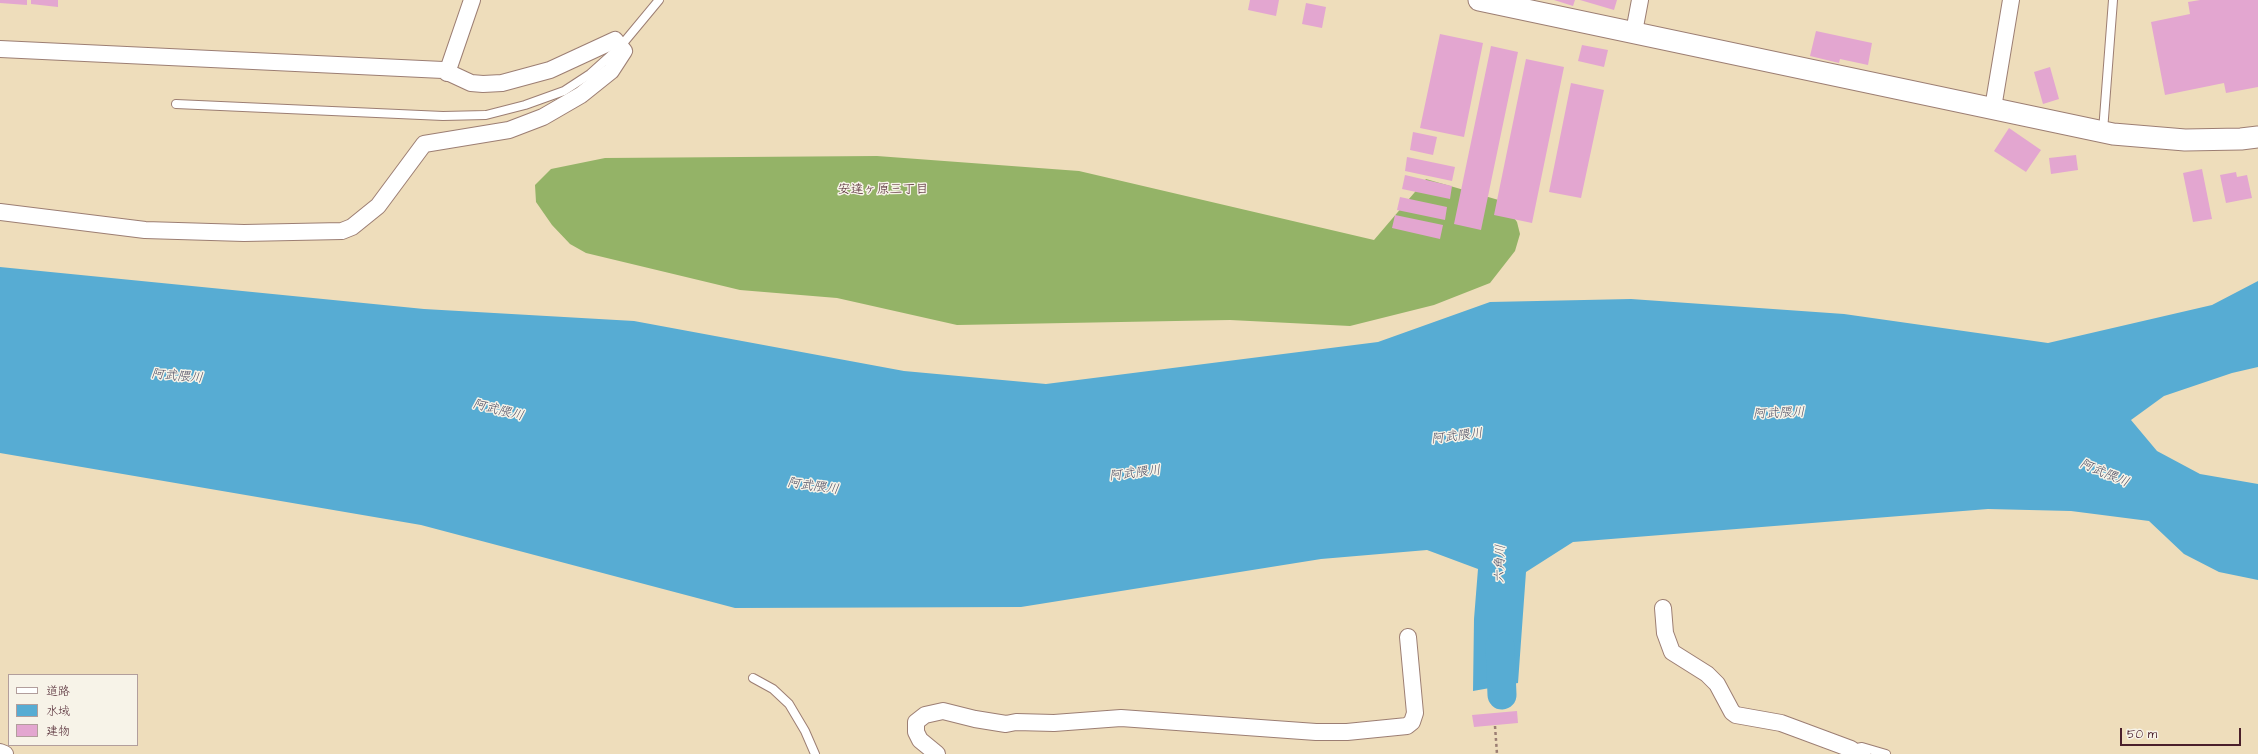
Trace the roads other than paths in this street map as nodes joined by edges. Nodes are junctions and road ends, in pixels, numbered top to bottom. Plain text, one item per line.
1 (472, 0) edge
2 (659, 0) edge
3 (1479, 0) edge
4 (1640, 0) edge
5 (2011, 0) edge
6 (2112, 0) edge
7 (1634, 32) junction
8 (620, 47) junction
9 (0, 49) edge
10 (447, 72) junction
11 (176, 104) dead end
12 (1993, 108) junction
13 (2102, 132) junction
14 (2258, 136) edge
15 (0, 212) edge
16 (1663, 608) dead end
17 (1408, 637) dead end
18 (753, 678) dead end
19 (1858, 751) edge
20 (0, 752) edge
21 (5, 754) edge
22 (815, 754) edge
23 (937, 754) edge
24 (1886, 754) edge

1 - 10 street
2 - 8 lane
3 - 7 street
4 - 7 street
5 - 12 street
6 - 13 lane
7 - 12 street
8 - 10 street
8 - 11 lane
8 - 15 street
9 - 10 street
12 - 13 street
13 - 14 street
16 - 19 street
17 - 23 street
18 - 22 lane
19 - 24 lane
20 - 21 street

